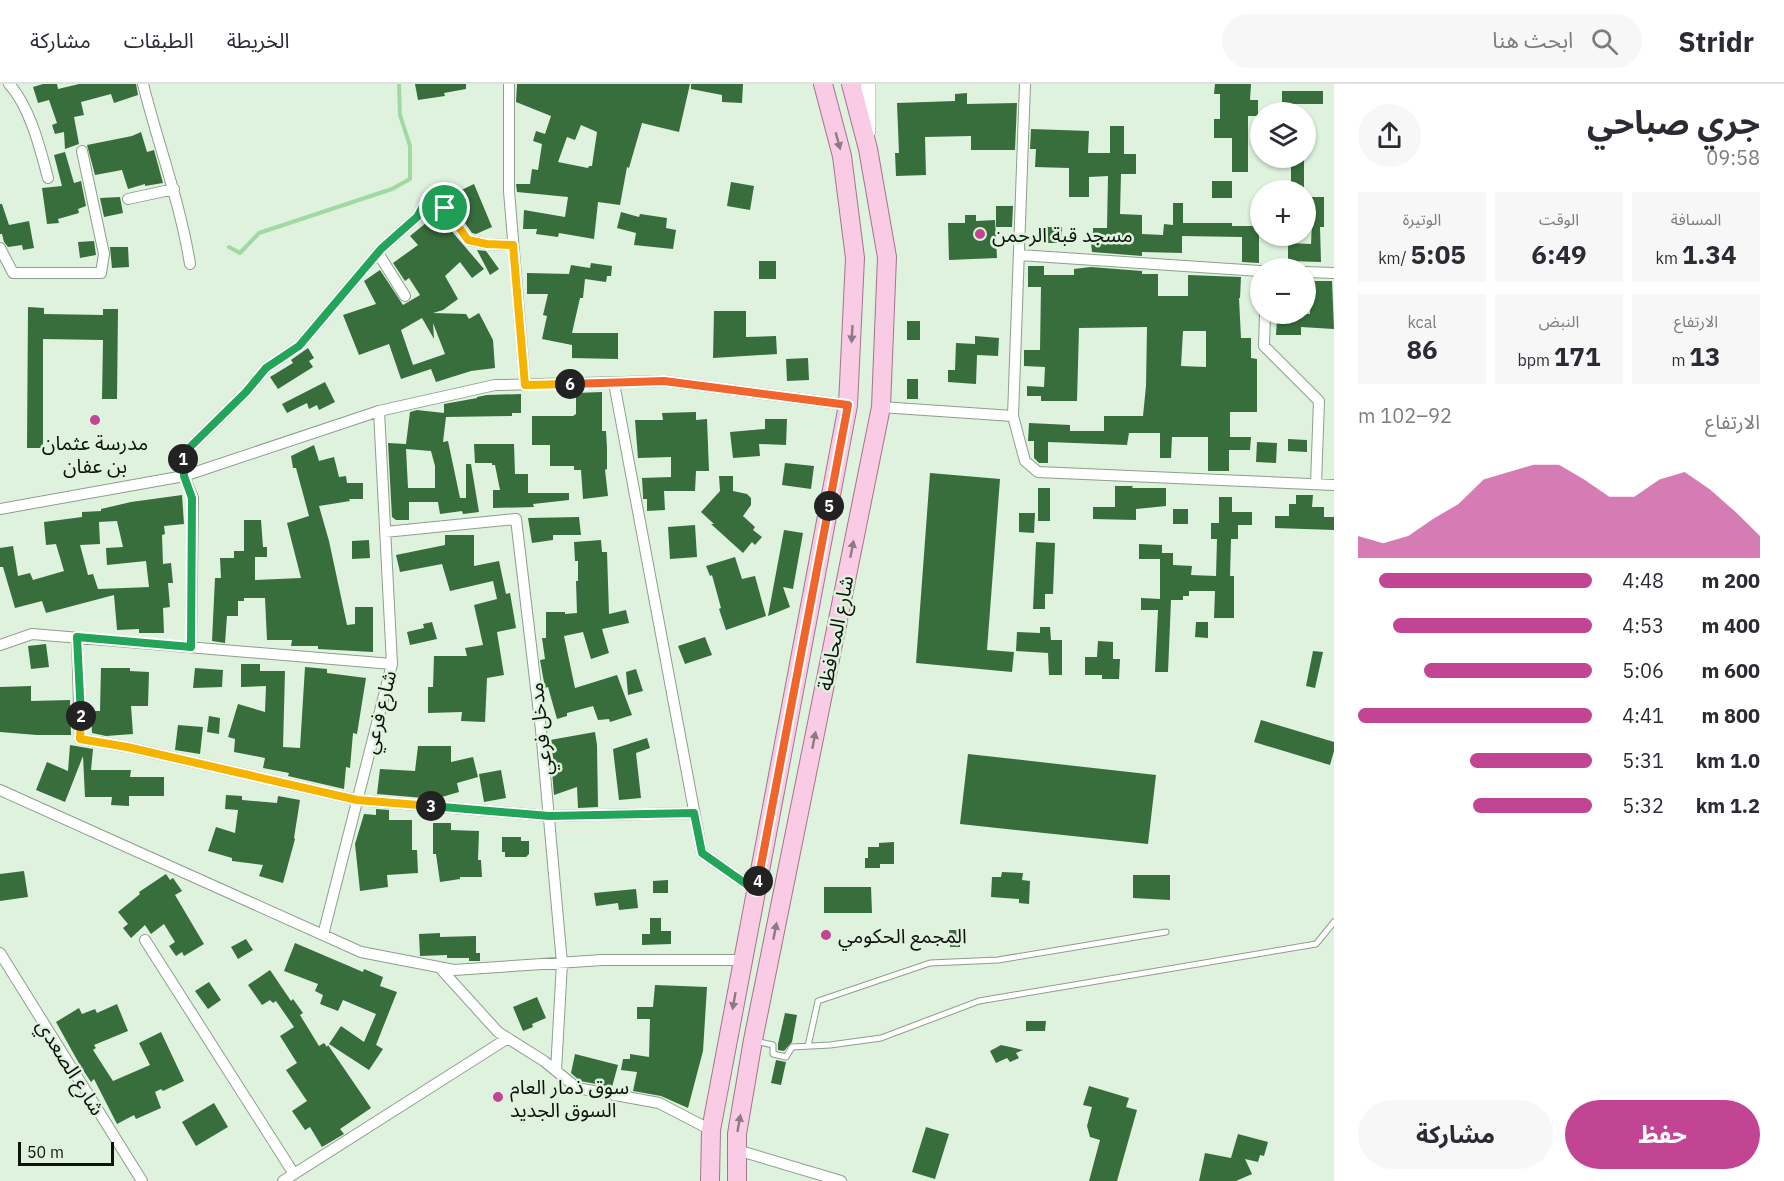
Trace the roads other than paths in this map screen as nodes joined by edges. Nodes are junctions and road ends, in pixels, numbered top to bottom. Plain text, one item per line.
1 (9, 84) edge
2 (143, 84) edge
3 (509, 84) edge
4 (824, 84) edge
5 (851, 84) edge
6 (868, 84) edge
7 (1025, 84) edge
8 (868, 149) junction
9 (82, 151) dead end
10 (48, 178) dead end
11 (174, 189) junction
12 (128, 199) dead end
13 (513, 245) junction
14 (0, 249) edge
15 (378, 253) junction
16 (1019, 255) junction
17 (190, 264) dead end
18 (1250, 270) edge
19 (1316, 272) edge
20 (13, 273) junction
21 (1334, 273) edge
22 (0, 277) edge
23 (405, 296) dead end
24 (1265, 324) edge
25 (614, 383) junction
26 (525, 385) junction
27 (848, 405) junction
28 (881, 407) junction
29 (379, 411) junction
30 (1013, 416) junction
31 (184, 476) junction
32 (1316, 484) junction
33 (1334, 485) edge
34 (0, 509) edge
35 (385, 532) junction
36 (77, 637) junction
37 (0, 645) edge
38 (191, 647) junction
39 (392, 664) junction
40 (0, 790) edge
41 (357, 800) junction
42 (694, 813) junction
43 (549, 816) junction
44 (756, 891) junction
45 (1334, 922) edge
46 (1166, 932) dead end
47 (323, 935) junction
48 (145, 940) dead end
49 (0, 952) edge
50 (742, 960) junction
51 (562, 963) junction
52 (440, 968) junction
53 (728, 1035) junction
54 (508, 1038) junction
55 (753, 1040) junction
56 (808, 1046) junction
57 (556, 1071) junction
58 (711, 1130) junction
59 (737, 1150) junction
60 (294, 1174) junction
61 (142, 1181) edge
62 (283, 1181) edge
63 (710, 1181) edge
64 (737, 1181) edge
65 (841, 1181) edge

1 - 10 street
2 - 11 street
3 - 13 street
4 -> 27 main road, شارع المحافظة
5 - 8 main road, شارع المحافظة
6 - 8 street
7 - 16 street
8 - 28 main road, شارع المحافظة
9 - 20 street
11 - 12 street
11 - 17 street
13 - 15 street
13 - 26 street
14 - 20 street
15 - 23 street
15 - 31 street
16 - 18 street
16 - 30 street
19 - 21 street
20 - 22 street
24 - 32 street
25 - 26 street
25 - 27 street
25 - 42 street
26 - 29 street
27 - 44 main road, شارع المحافظة
28 - 30 street
55 -> 28 main road, شارع المحافظة
29 - 31 street
29 - 35 street, شارع فرعي
30 - 32 street
31 - 34 street
31 - 38 street
32 - 33 street
35 - 39 street, شارع فرعي
35 - 43 street, مدخل فرعي
36 - 37 street
36 - 38 street
36 - 41 street
38 - 39 street
39 - 41 street, شارع فرعي
40 - 47 street
41 - 43 street
41 - 47 street, شارع فرعي
42 - 43 street
42 - 44 street
43 - 51 street, مدخل فرعي
44 - 50 main road, شارع المحافظة
45 - 56 lane
46 - 56 lane
47 - 52 street
48 - 60 street
49 - 61 street, شارع الصعدي
50 - 51 street
50 -> 53 main road, شارع المحافظة
51 - 52 street
51 - 57 street, مدخل فرعي
52 - 54 street
53 - 55 main road
53 - 58 main road, شارع المحافظة
54 - 57 street
54 - 60 street
55 - 56 lane
59 -> 55 main road, شارع المحافظة
57 - 58 street
58 - 63 main road, شارع المحافظة
59 - 64 main road, شارع المحافظة
59 - 65 street
60 - 62 street

